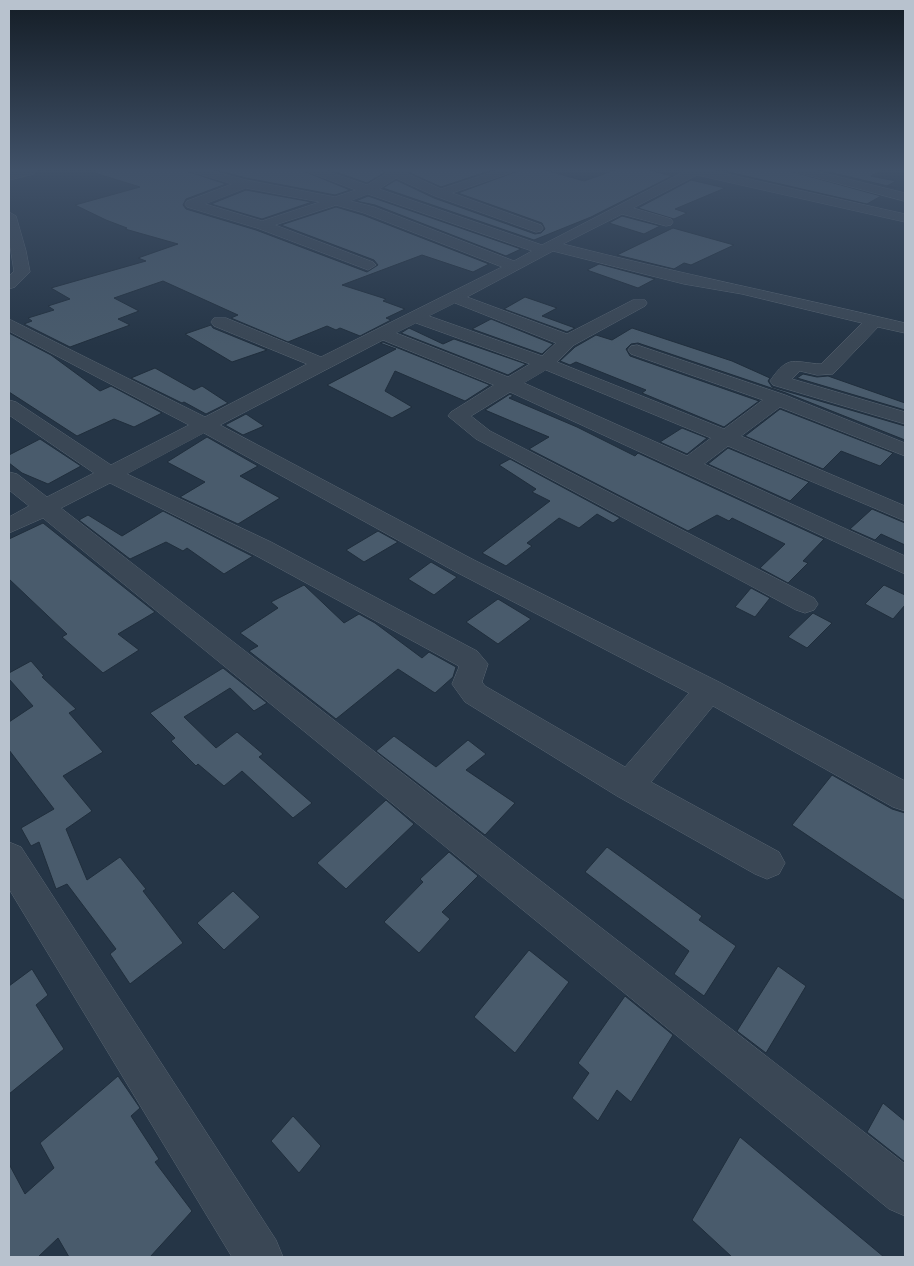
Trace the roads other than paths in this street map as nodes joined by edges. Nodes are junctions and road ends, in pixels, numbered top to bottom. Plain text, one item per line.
1 (12, 227) edge
2 (265, 227) edge
3 (412, 227) edge
4 (493, 227) edge
5 (515, 227) edge
6 (587, 227) edge
7 (553, 245) junction
8 (368, 265) dead end
9 (515, 268) junction
10 (9, 284) edge
11 (453, 297) junction
12 (639, 303) dead end
13 (415, 317) junction
14 (875, 320) junction
15 (220, 322) dead end
16 (9, 324) edge
17 (905, 328) edge
18 (382, 333) junction
19 (568, 341) junction
20 (637, 350) dead end
21 (322, 364) junction
22 (544, 364) junction
23 (509, 384) junction
24 (778, 399) junction
25 (9, 406) edge
26 (905, 418) edge
27 (205, 425) junction
28 (727, 437) junction
29 (905, 450) edge
30 (688, 465) junction
31 (110, 474) junction
32 (9, 479) edge
33 (44, 508) junction
34 (905, 514) edge
35 (9, 526) edge
36 (905, 566) edge
37 (805, 604) dead end
38 (709, 690) junction
39 (629, 786) junction
40 (905, 797) edge
41 (9, 858) edge
42 (767, 863) dead end
43 (905, 1193) edge
44 (259, 1257) edge

1 - 10 street
2 - 8 street
3 - 9 street
4 - 7 street
5 - 7 street
6 - 7 street
7 - 9 street
7 - 14 street
9 - 11 street
11 - 13 street
11 - 19 street
12 - 19 street
13 - 18 street
13 - 22 street
14 - 17 street
14 - 26 street
15 - 21 street
16 - 27 street
18 - 21 street
18 - 23 street
19 - 22 street
20 - 24 street
21 - 27 street
22 - 23 street
22 - 28 street
23 - 30 street
23 - 37 street
24 - 28 street
24 - 29 street
25 - 31 street
27 - 31 street
27 - 38 street
28 - 30 street
28 - 34 street
30 - 36 street
31 - 33 street
31 - 39 street
32 - 33 street
33 - 35 street
33 - 43 street
38 - 39 street
38 - 40 street
39 - 42 street
41 - 44 street

